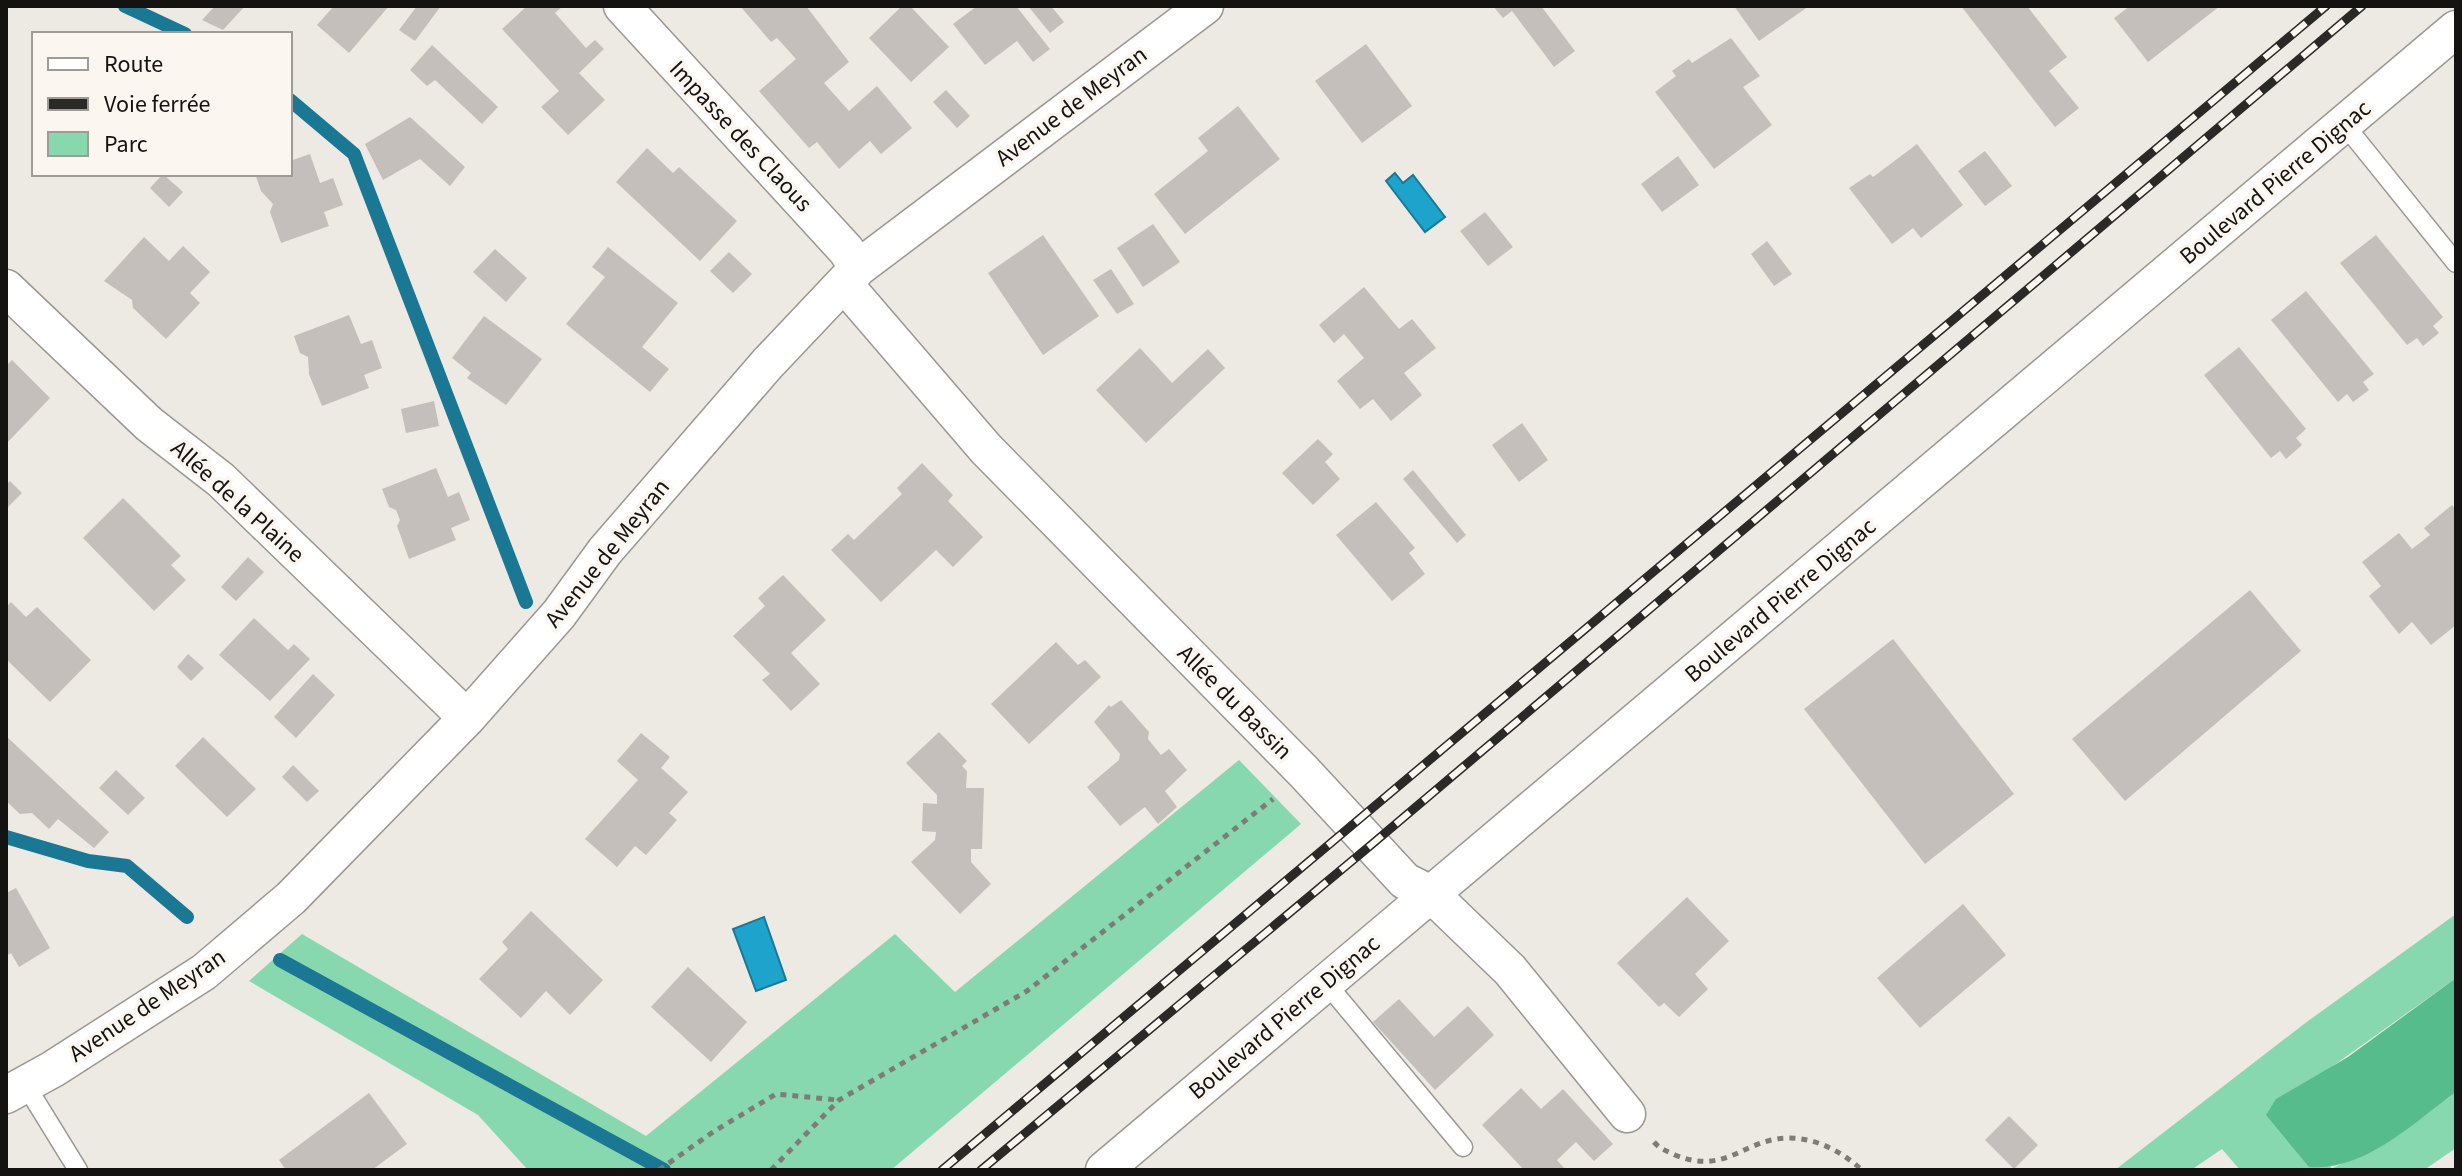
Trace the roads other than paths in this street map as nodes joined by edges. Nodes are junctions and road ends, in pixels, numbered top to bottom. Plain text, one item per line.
1 (622, 6) edge
2 (1205, 6) edge
3 (2456, 29) edge
4 (2344, 124) junction
5 (2456, 263) edge
6 (851, 276) junction
7 (6, 288) edge
8 (467, 718) junction
9 (1431, 894) junction
10 (1326, 983) junction
11 (16, 1089) edge
12 (1627, 1114) road end
13 (1463, 1147) dead end
14 (78, 1170) edge
15 (1104, 1170) edge

1 - 6 street, Impasse des Claous
2 - 6 street, Avenue de Meyran
3 - 4 street, Boulevard Pierre Dignac
4 - 5 lane
4 - 9 street, Boulevard Pierre Dignac
6 - 8 street, Avenue de Meyran
6 - 9 street, Allée du Bassin
7 - 8 street, Allée de la Plaine
8 - 11 street, Avenue de Meyran
9 - 10 street, Boulevard Pierre Dignac
9 - 12 street, Allée du Bassin
10 - 13 lane
10 - 15 street, Boulevard Pierre Dignac
11 - 14 lane

